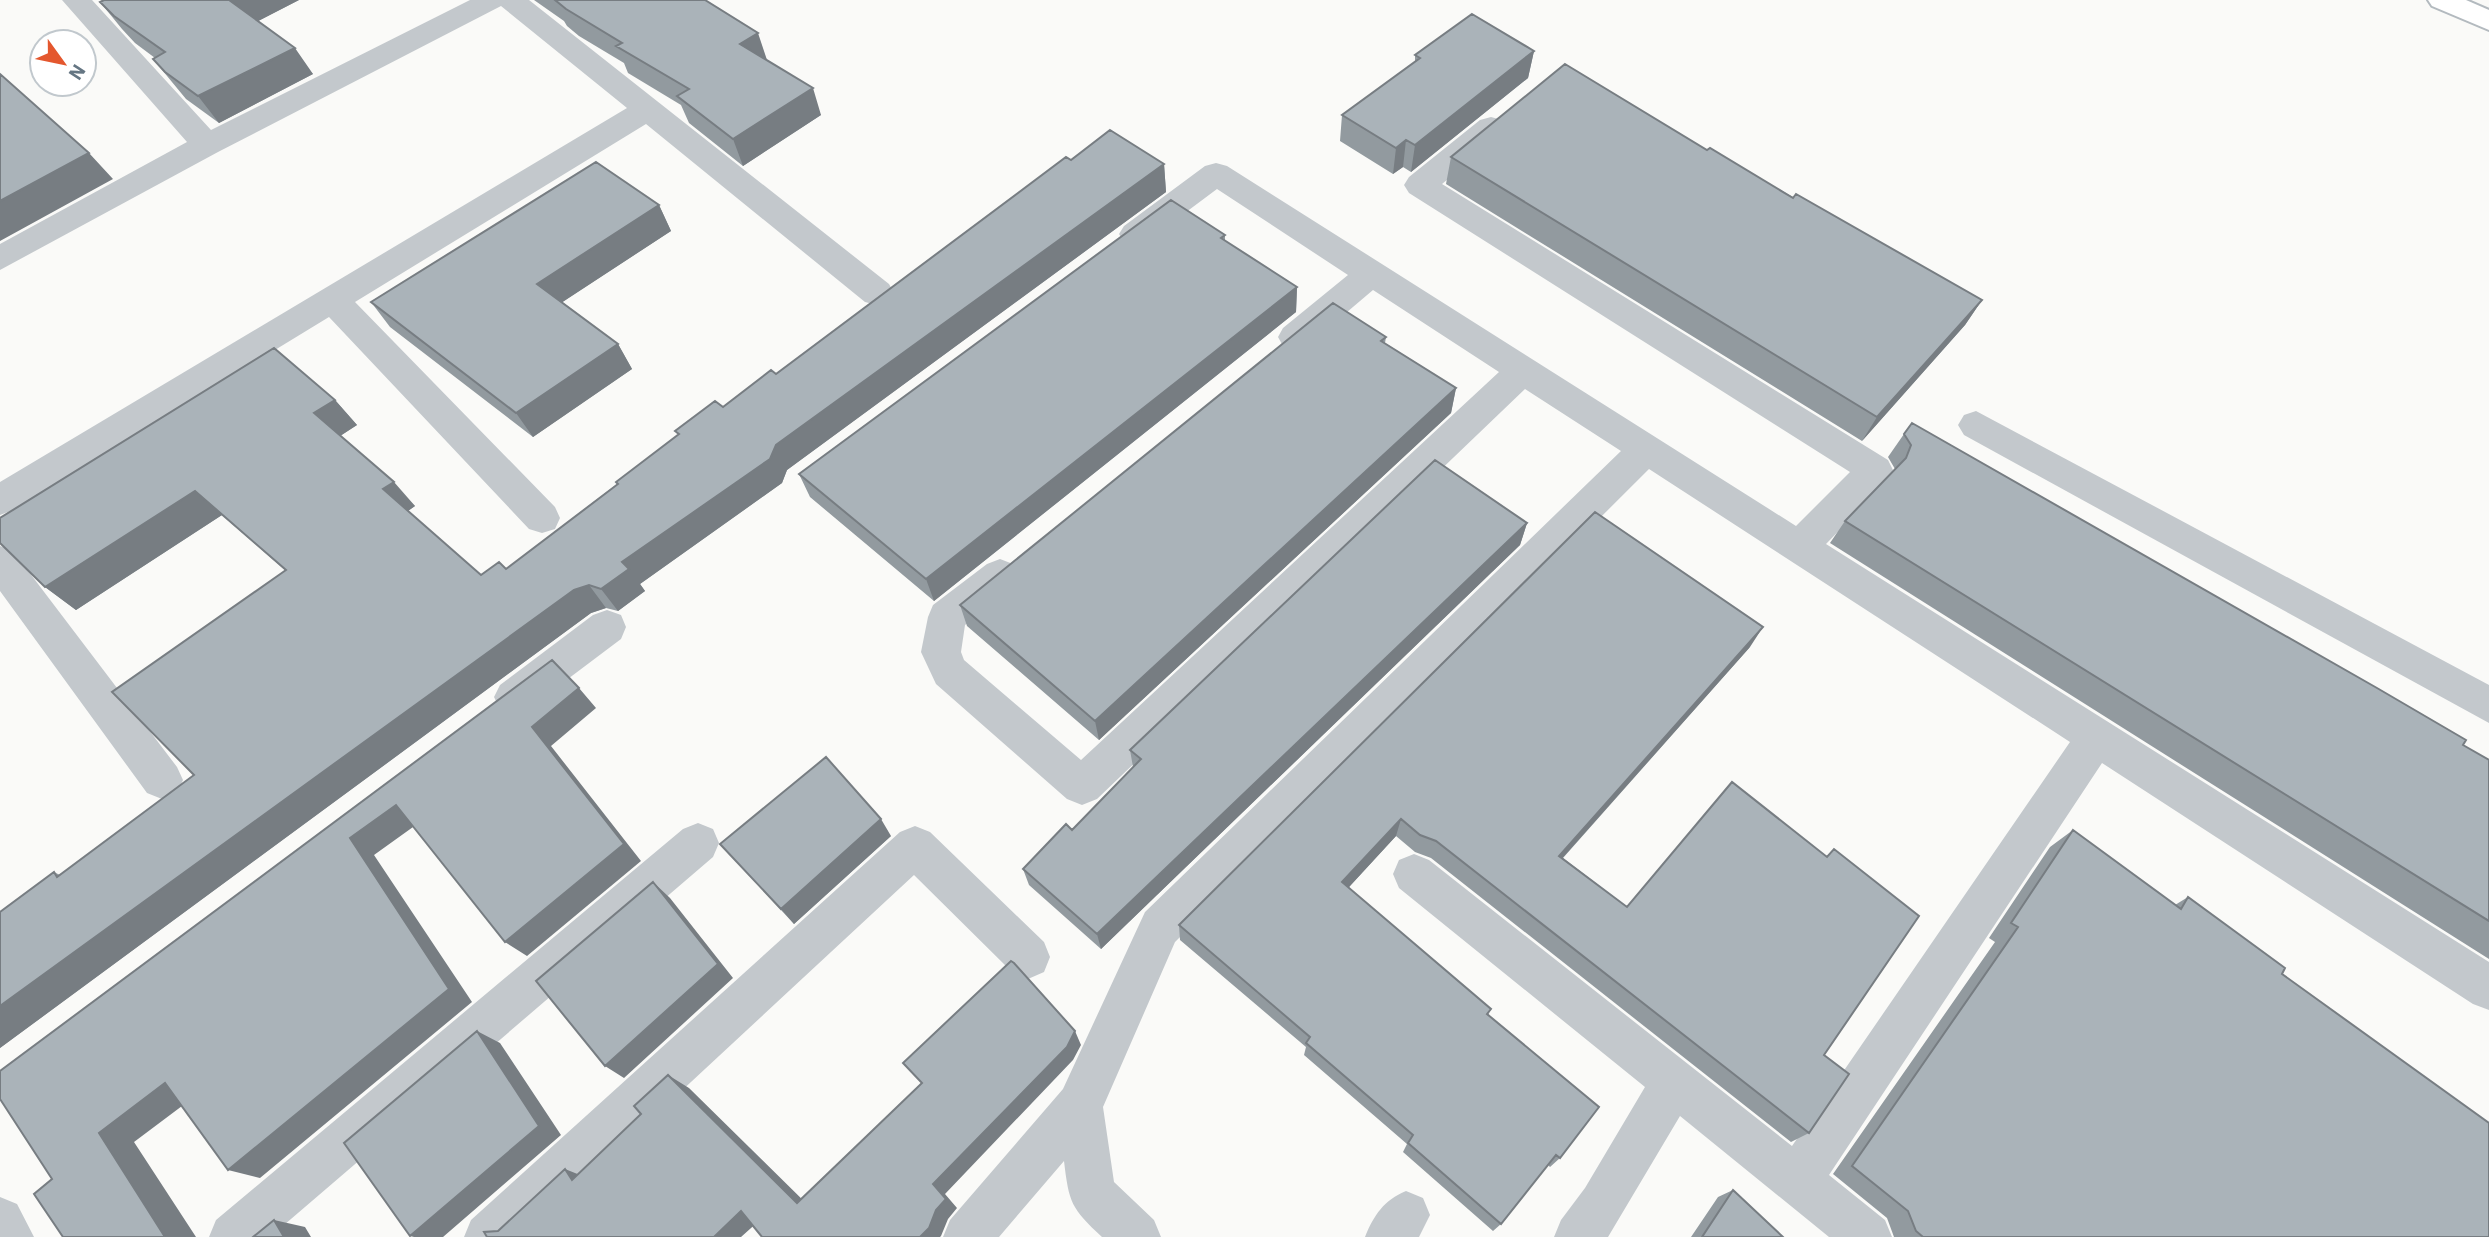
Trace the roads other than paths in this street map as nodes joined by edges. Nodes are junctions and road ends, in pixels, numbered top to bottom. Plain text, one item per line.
1 (76, 0) edge
2 (492, 0) edge
3 (511, 0) edge
4 (2442, 0) edge
5 (2489, 21) edge
6 (1514, 108) edge
7 (648, 109) junction
8 (207, 145) junction
9 (1104, 257) edge
10 (0, 258) edge
11 (1371, 274) junction
12 (877, 293) dead end
13 (332, 299) junction
14 (1269, 359) edge
15 (1522, 371) junction
16 (1976, 425) dead end
17 (1646, 449) junction
18 (0, 500) edge
19 (542, 518) dead end
20 (1799, 547) junction
21 (1023, 557) edge
22 (0, 562) edge
23 (607, 627) dead end
24 (2489, 705) edge
25 (486, 717) edge
26 (2097, 737) junction
27 (162, 780) dead end
28 (698, 843) dead end
29 (1414, 874) dead end
30 (1028, 957) dead end
31 (2489, 988) edge
32 (1674, 1082) junction
33 (1080, 1106) junction
34 (1797, 1181) junction
35 (0, 1221) edge
36 (10, 1237) edge
37 (233, 1237) edge
38 (488, 1237) edge
39 (967, 1237) edge
40 (1137, 1237) edge
41 (1578, 1237) edge
42 (1868, 1237) edge

1 - 8 street
2 - 8 street
3 - 7 street
4 - 5 main road
6 - 20 street
7 - 12 street
7 - 13 street
8 - 10 street
9 - 11 street
11 - 14 street
11 - 15 street
13 - 18 street
13 - 19 street
15 - 17 street
15 - 21 street
16 - 24 street
17 - 20 street
17 - 33 street
20 - 26 street
22 - 27 street
23 - 25 street
26 - 31 street
26 - 34 street
28 - 37 street
29 - 32 street
30 - 38 street
32 - 34 street
32 - 41 street
33 - 39 street
33 - 40 street
34 - 42 street
35 - 36 street

